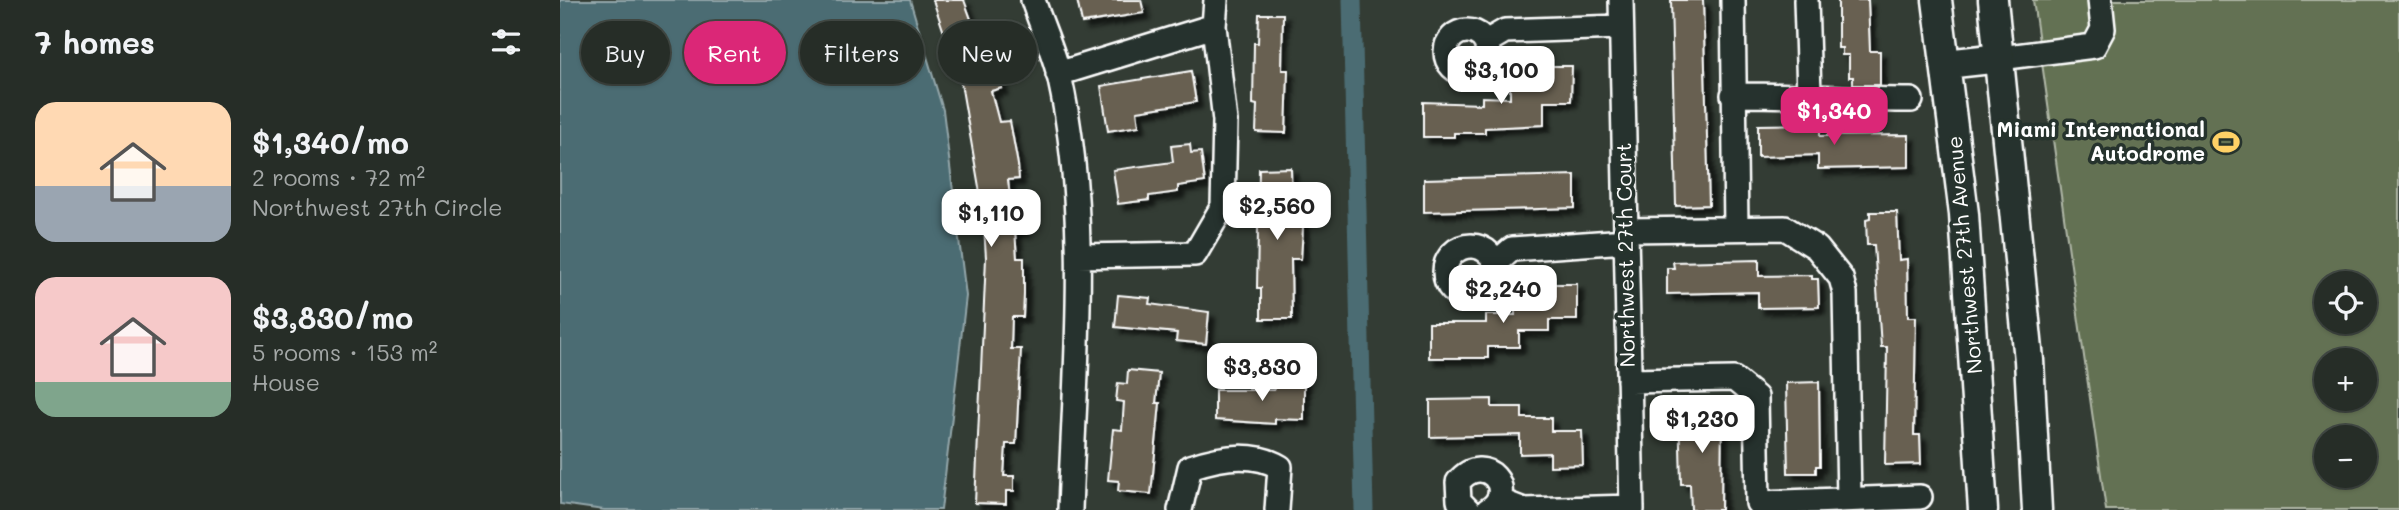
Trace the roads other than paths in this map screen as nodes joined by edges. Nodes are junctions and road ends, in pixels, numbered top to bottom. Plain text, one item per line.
1 (1033, 0) edge
2 (1216, 0) edge
3 (1620, 0) edge
4 (1732, 0) edge
5 (1806, 0) edge
6 (1937, 0) edge
7 (1993, 0) edge
8 (2100, 0) edge
9 (1214, 26) junction
10 (1621, 27) junction
11 (1486, 42) dead end
12 (2000, 58) junction
13 (1946, 64) junction
14 (1059, 74) junction
15 (1808, 94) junction
16 (1733, 95) junction
17 (1911, 100) dead end
18 (1736, 229) junction
19 (1626, 235) junction
20 (1079, 256) junction
21 (1496, 263) dead end
22 (1629, 382) junction
23 (1920, 497) dead end
24 (1849, 499) junction
25 (1493, 505) edge
26 (1632, 509) edge
27 (1070, 510) edge
28 (1180, 510) edge
29 (1278, 510) edge
30 (1468, 510) edge
31 (1983, 510) edge
32 (2037, 510) edge

1 - 14 street
2 - 9 street
3 - 10 street, Northwest 27th Court
4 - 16 street
5 - 15 street
6 - 13 main road, Northwest 27th Avenue
7 - 12 main road
8 - 12 street
9 - 14 street
9 - 20 street
10 - 11 street
10 - 19 street, Northwest 27th Court
12 - 13 main road
12 - 32 main road
13 - 31 main road, Northwest 27th Avenue
14 - 20 street
15 - 16 street
15 - 17 street
16 - 18 street
18 - 19 street
18 - 24 street
19 - 21 street
19 - 22 street, Northwest 27th Court
20 - 27 street
22 - 24 street
22 - 26 street, Northwest 27th Court
23 - 24 street
25 - 26 street
25 - 30 street
28 - 29 street

